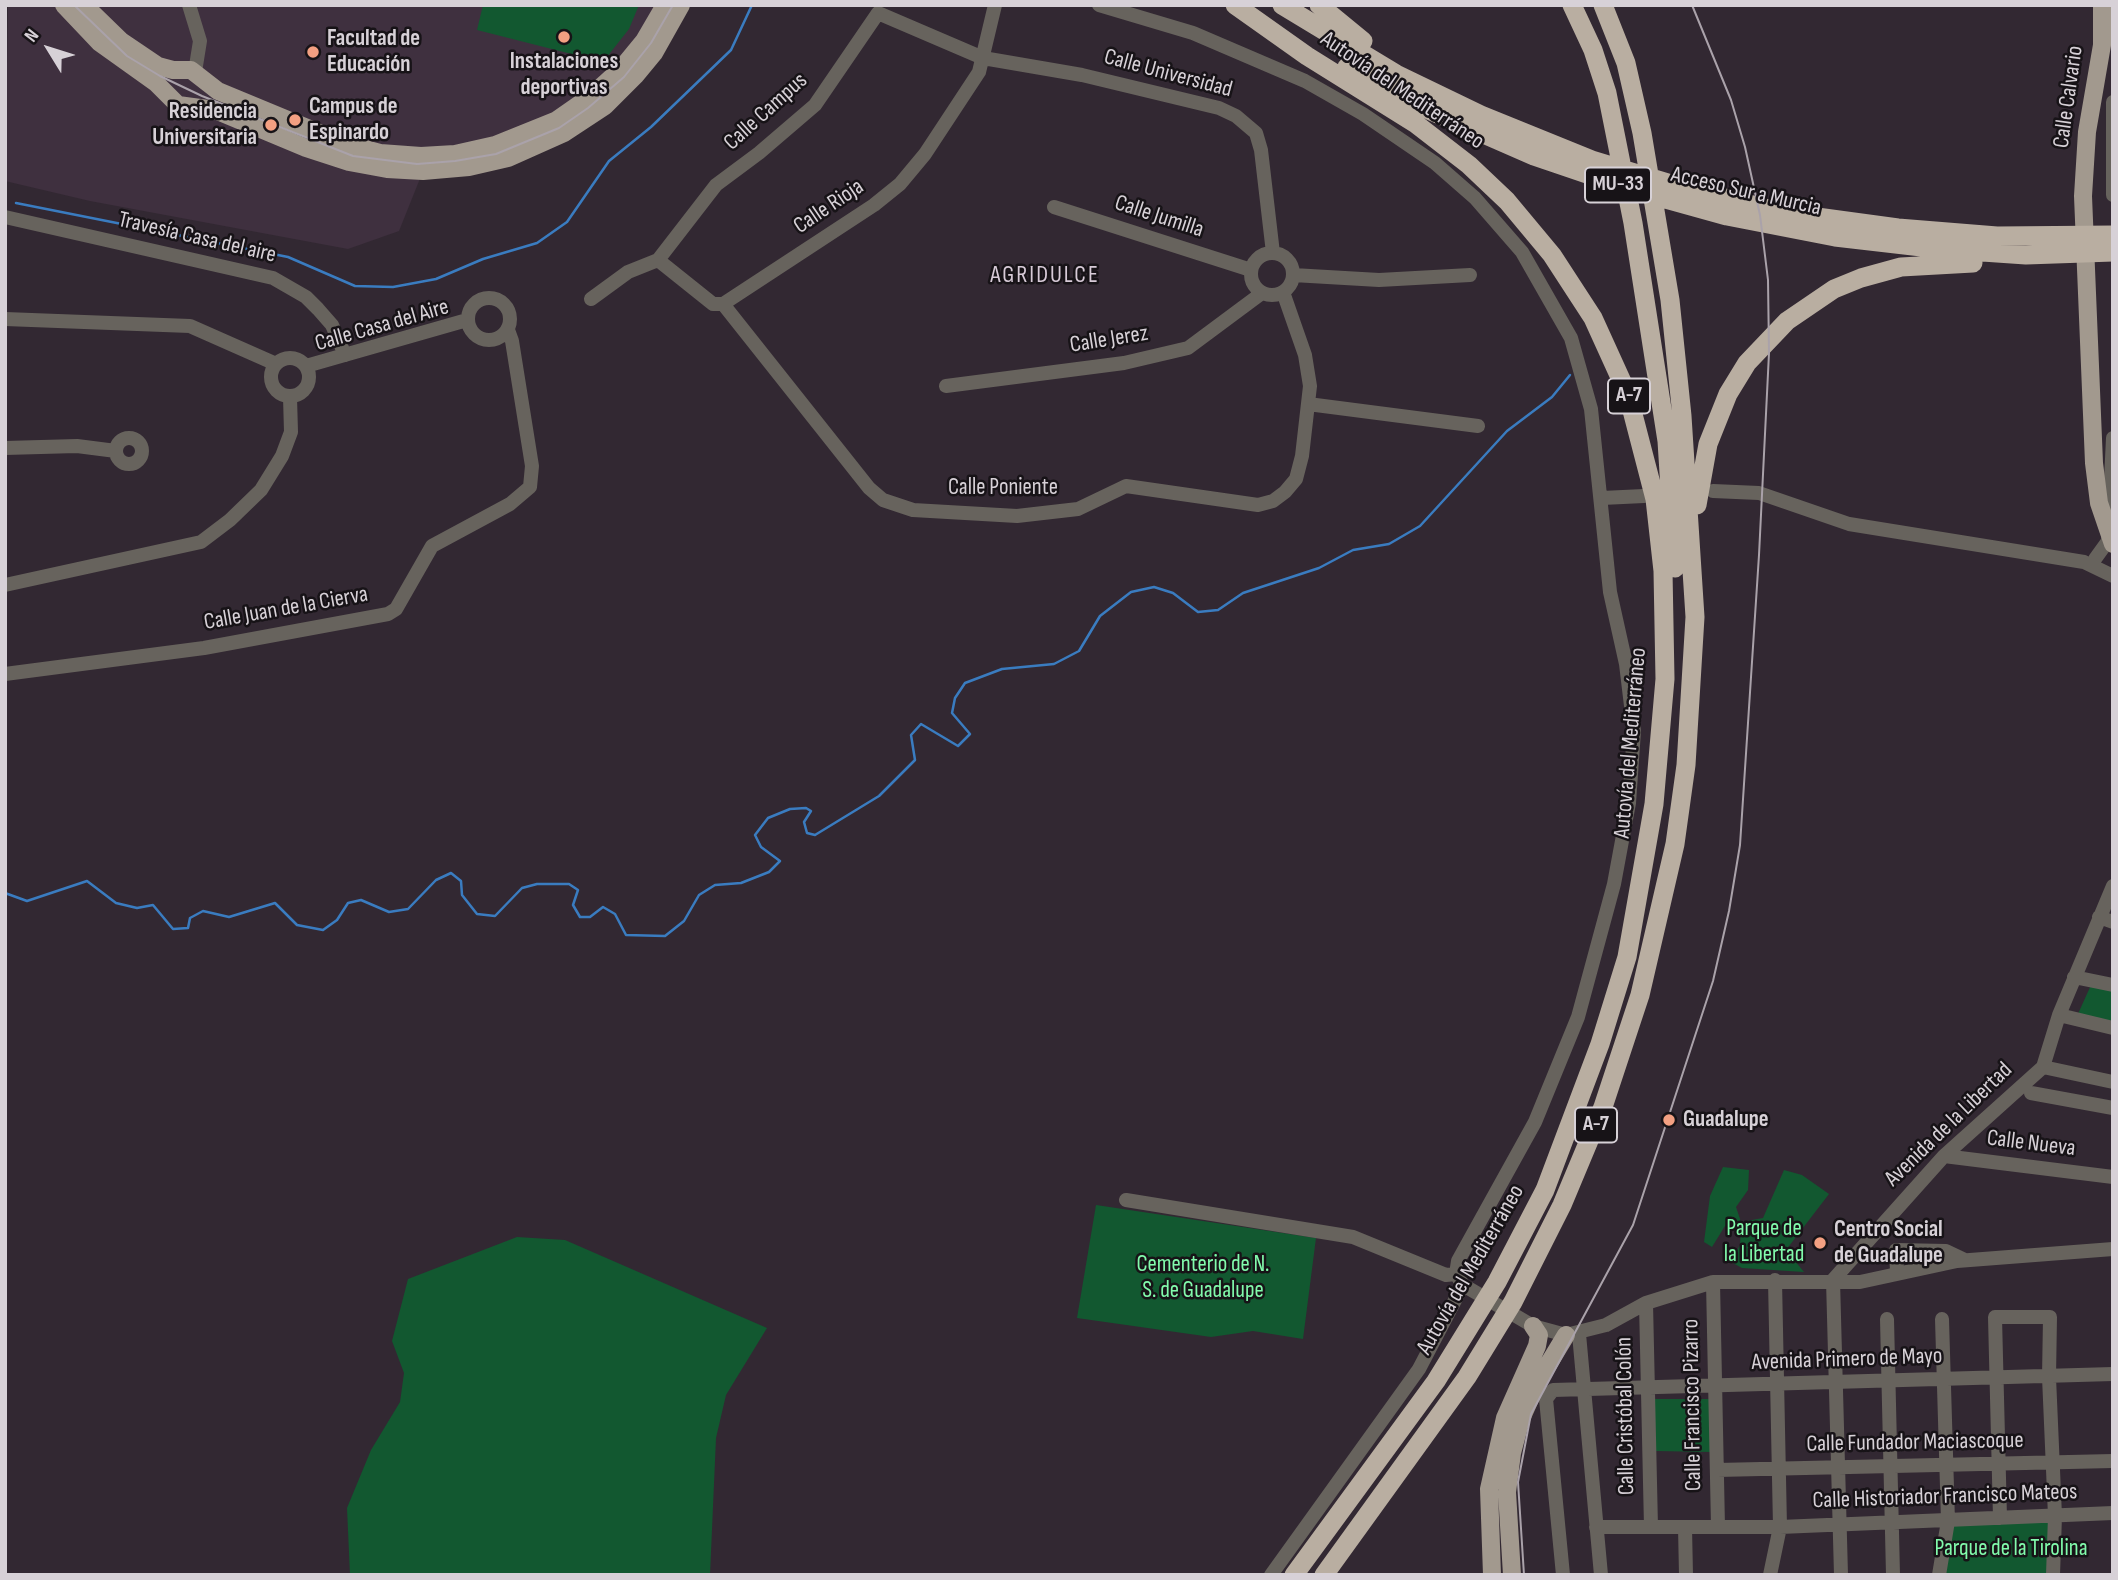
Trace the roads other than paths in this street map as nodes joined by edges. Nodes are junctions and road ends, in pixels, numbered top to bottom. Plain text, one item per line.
1 (64, 5) edge
2 (84, 5) edge
3 (189, 5) edge
4 (664, 5) edge
5 (681, 5) edge
6 (995, 5) edge
7 (1099, 5) edge
8 (1235, 5) edge
9 (1244, 5) edge
10 (1282, 5) edge
11 (1319, 5) edge
12 (1572, 5) edge
13 (1603, 5) edge
14 (2102, 5) edge
15 (984, 58) junction
16 (192, 74) junction
17 (169, 97) junction
18 (2113, 102) edge
19 (191, 105) junction
20 (1678, 187) junction
21 (2113, 195) edge
22 (1054, 207) dead end
23 (5, 217) edge
24 (2113, 235) edge
25 (2113, 252) edge
26 (1273, 253) junction
27 (2026, 255) junction
28 (658, 260) junction
29 (1251, 270) junction
30 (1293, 275) junction
31 (1470, 275) dead end
32 (1283, 292) junction
33 (1262, 293) junction
34 (591, 299) dead end
35 (723, 304) junction
36 (5, 319) edge
37 (468, 322) junction
38 (508, 330) junction
39 (345, 355) junction
40 (276, 364) junction
41 (307, 369) junction
42 (946, 386) dead end
43 (290, 397) junction
44 (1308, 404) junction
45 (1478, 426) dead end
46 (2113, 438) edge
47 (5, 448) edge
48 (116, 451) dead end
49 (1713, 491) dead end
50 (1644, 496) dead end
51 (1602, 498) junction
52 (2111, 538) edge
53 (1691, 545) junction
54 (2089, 560) junction
55 (2111, 570) edge
56 (5, 584) edge
57 (5, 674) edge
58 (2113, 886) edge
59 (2106, 919) edge
60 (1626, 957) junction
61 (2074, 977) junction
62 (2113, 985) edge
63 (2059, 1015) junction
64 (2113, 1028) edge
65 (2043, 1067) junction
66 (2113, 1082) edge
67 (2031, 1093) dead end
68 (2113, 1108) edge
69 (1944, 1156) junction
70 (2113, 1177) edge
71 (1126, 1200) dead end
72 (2113, 1249) edge
73 (1967, 1261) junction
74 (1897, 1272) junction
75 (1460, 1280) junction
76 (1775, 1280) junction
77 (1833, 1280) junction
78 (1713, 1282) junction
79 (1646, 1303) junction
80 (1887, 1319) dead end
81 (1942, 1319) dead end
82 (1533, 1326) junction
83 (1567, 1334) junction
84 (2113, 1374) edge
85 (2049, 1377) junction
86 (1996, 1378) junction
87 (1945, 1380) junction
88 (1520, 1382) junction
89 (1888, 1382) junction
90 (1836, 1383) junction
91 (1777, 1385) junction
92 (1716, 1386) junction
93 (1648, 1388) junction
94 (1583, 1389) junction
95 (2113, 1461) edge
96 (2053, 1463) junction
97 (1998, 1464) junction
98 (1947, 1465) junction
99 (1890, 1466) junction
100 (1838, 1468) junction
101 (1779, 1469) junction
102 (1717, 1470) junction
103 (2113, 1513) edge
104 (2055, 1516) junction
105 (2000, 1518) junction
106 (1948, 1521) junction
107 (1891, 1523) junction
108 (1840, 1524) junction
109 (1596, 1527) junction
110 (1651, 1527) junction
111 (1685, 1527) junction
112 (1718, 1527) junction
113 (1780, 1527) junction
114 (1271, 1575) edge
115 (1294, 1575) edge
116 (1324, 1575) edge
117 (1492, 1575) edge
118 (1512, 1575) edge
119 (1563, 1575) edge
120 (1601, 1575) edge
121 (1686, 1575) edge
122 (1770, 1575) edge
123 (1841, 1575) edge
124 (1892, 1575) edge
125 (1939, 1575) edge
126 (2053, 1575) edge

1 - 17 main road
2 - 16 main road
3 - 16 street
4 - 16 main road
5 - 19 main road
6 - 15 street, Calle Rioja
7 - 51 street
8 - 60 highway, Autovía del Mediterráneo / A-7
9 - 27 highway, Acceso Sur a Murcia / MU-33
10 - 20 highway, Acceso Sur a Murcia / MU-33
11 - 20 highway
12 - 60 highway
13 - 53 highway, Autovía del Mediterráneo / A-7
14 - 52 main road, Calle Calvario
15 - 26 street, Calle Universidad
15 - 28 street, Calle Campus
15 - 35 street, Calle Rioja
16 - 17 main road
16 - 19 main road
17 - 19 main road
18 - 21 street
20 - 24 highway, Acceso Sur a Murcia / MU-33
22 - 29 street, Calle Jumilla
23 - 39 street, Travesía Casa del aire
25 - 27 highway, Acceso Sur a Murcia / MU-33
26 - 29 street
26 - 30 street
27 - 53 highway
28 - 34 street
28 - 35 street
29 - 33 street
30 - 31 street
30 - 32 street
32 - 33 street
32 - 44 street, Calle Poniente
33 - 42 street, Calle Jerez
35 - 44 street, Calle Poniente
36 - 40 street
37 - 38 street
37 - 38 street
37 - 39 street
37 - 41 street, Calle Casa del Aire
38 - 57 street, Calle Juan de la Cierva
39 - 41 street
40 - 41 street
40 - 43 street
41 - 43 street
43 - 56 street
44 - 45 street
46 - 52 street
47 - 48 street
49 - 54 street
50 - 51 street
51 - 75 street
52 - 54 street
53 - 116 highway, Autovía del Mediterráneo / A-7
54 - 55 street
58 - 59 street, Avenida de la Libertad
59 - 61 street, Avenida de la Libertad
60 - 115 highway, Autovía del Mediterráneo / A-7
61 - 62 street
61 - 63 street, Avenida de la Libertad
63 - 64 street
63 - 65 street, Avenida de la Libertad
65 - 66 street
65 - 69 street, Avenida de la Libertad
67 - 68 street
69 - 70 street, Calle Nueva
69 - 77 street, Avenida de la Libertad
71 - 75 street
72 - 73 street
73 - 74 street
73 - 74 street
74 - 77 street
75 - 82 street
75 - 114 street
76 - 77 street
76 - 78 street
76 - 91 street
77 - 90 street
78 - 79 street
78 - 92 street, Calle Francisco Pizarro
79 - 83 street
79 - 93 street, Calle Cristóbal Colón
80 - 89 street
81 - 87 street
82 - 83 street
82 - 88 main road
83 - 88 main road
83 - 94 street
83 - 118 main road
84 - 85 street, Avenida Primero de Mayo
85 - 86 street, Avenida Primero de Mayo
85 - 86 street
85 - 96 street
86 - 87 street, Avenida Primero de Mayo
86 - 97 street
87 - 89 street, Avenida Primero de Mayo
87 - 98 street
88 - 117 main road
89 - 90 street, Avenida Primero de Mayo
89 - 99 street
90 - 91 street, Avenida Primero de Mayo
90 - 100 street
91 - 92 street, Avenida Primero de Mayo
91 - 101 street
92 - 93 street, Avenida Primero de Mayo
92 - 102 street, Calle Francisco Pizarro
93 - 94 street, Avenida Primero de Mayo
93 - 110 street, Calle Cristóbal Colón
94 - 109 street
94 - 119 street, Avenida Primero de Mayo
95 - 96 street, Calle Fundador Maciascoque
96 - 97 street, Calle Fundador Maciascoque
96 - 104 street
97 - 98 street, Calle Fundador Maciascoque
97 - 105 street
98 - 99 street, Calle Fundador Maciascoque
98 - 106 street
99 - 100 street, Calle Fundador Maciascoque
99 - 107 street
100 - 101 street, Calle Fundador Maciascoque
100 - 108 street
101 - 102 street, Calle Fundador Maciascoque
101 - 113 street
102 - 112 street, Calle Francisco Pizarro
103 - 104 street, Calle Historiador Francisco Mateos
104 - 105 street, Calle Historiador Francisco Mateos
104 - 126 street
105 - 106 street, Calle Historiador Francisco Mateos
106 - 107 street, Calle Historiador Francisco Mateos
106 - 125 street
107 - 108 street, Calle Historiador Francisco Mateos
107 - 124 street
108 - 113 street, Calle Historiador Francisco Mateos
108 - 123 street
109 - 110 street, Calle Historiador Francisco Mateos
109 - 120 street
110 - 111 street, Calle Historiador Francisco Mateos
111 - 112 street, Calle Historiador Francisco Mateos
111 - 121 street
112 - 113 street, Calle Historiador Francisco Mateos
113 - 122 street

